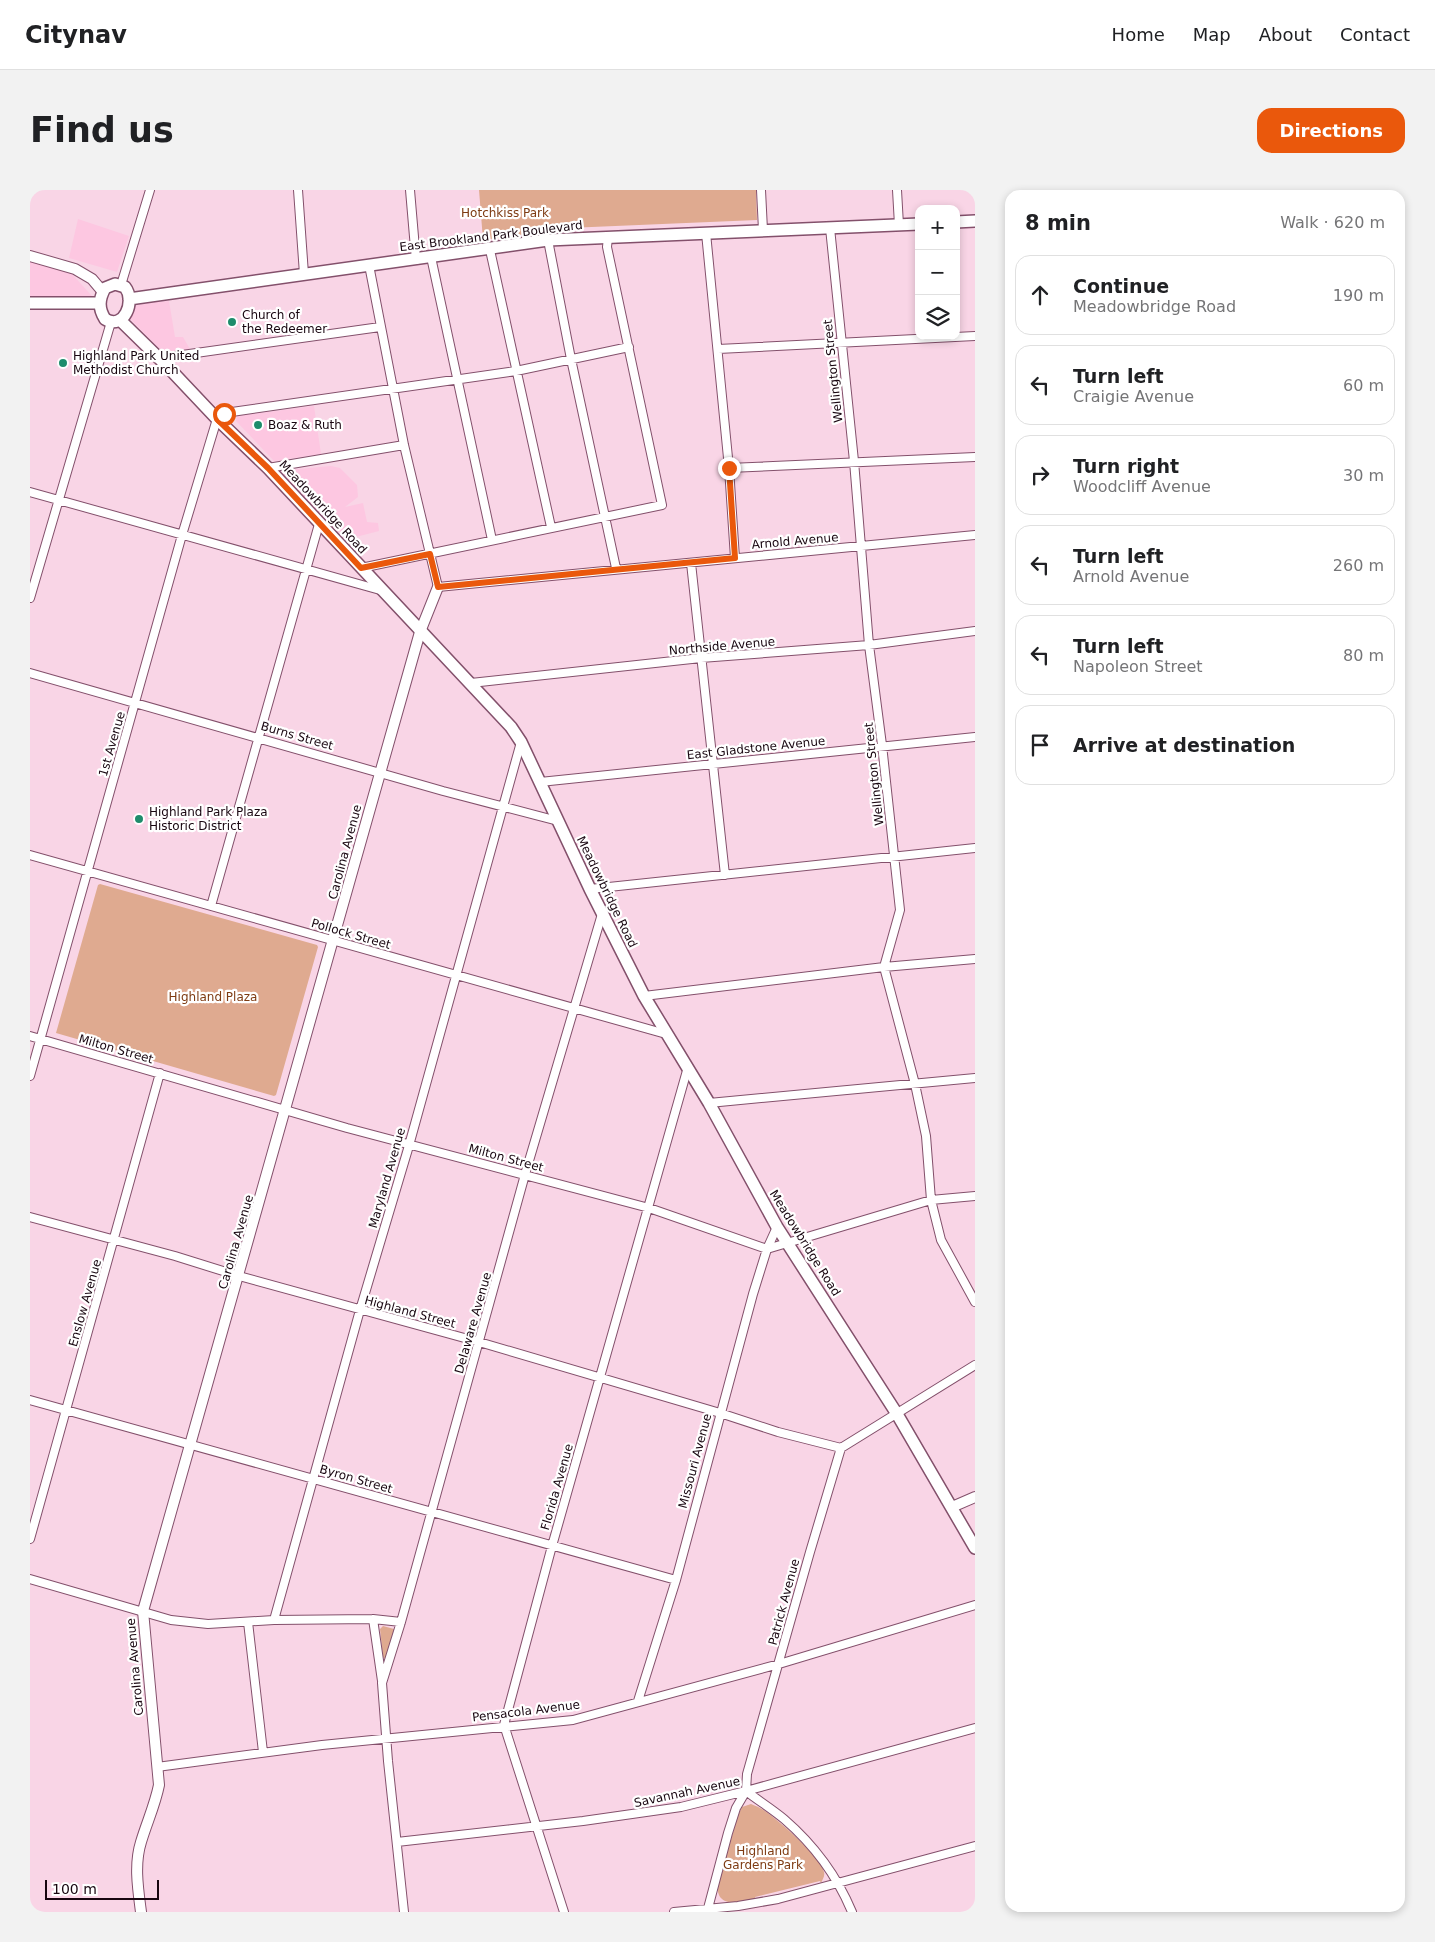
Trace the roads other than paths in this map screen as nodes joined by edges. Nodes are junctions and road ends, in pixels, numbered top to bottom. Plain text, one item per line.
1 (150, 190) edge
2 (298, 190) edge
3 (410, 190) edge
4 (761, 190) edge
5 (897, 190) edge
6 (975, 221) edge
7 (960, 222) edge
8 (915, 224) edge
9 (899, 225) junction
10 (830, 228) junction
11 (763, 230) junction
12 (706, 233) junction
13 (608, 237) junction
14 (548, 240) junction
15 (490, 250) junction
16 (30, 256) edge
17 (431, 257) junction
18 (416, 260) junction
19 (369, 265) junction
20 (304, 274) junction
21 (122, 285) junction
22 (103, 292) junction
23 (129, 299) junction
24 (30, 303) edge
25 (99, 303) junction
26 (116, 322) junction
27 (380, 326) junction
28 (975, 336) edge
29 (842, 343) junction
30 (630, 347) junction
31 (718, 349) junction
32 (571, 360) junction
33 (162, 361) junction
34 (516, 371) junction
35 (456, 379) junction
36 (394, 388) junction
37 (217, 419) junction
38 (404, 445) junction
39 (975, 458) edge
40 (854, 461) junction
41 (268, 468) junction
42 (729, 468) junction
43 (30, 492) edge
44 (58, 500) junction
45 (605, 517) junction
46 (319, 524) junction
47 (551, 527) junction
48 (182, 535) junction
49 (975, 535) edge
50 (492, 540) junction
51 (860, 546) junction
52 (430, 554) junction
53 (735, 558) junction
54 (691, 563) junction
55 (361, 568) junction
56 (616, 568) junction
57 (305, 569) junction
58 (438, 587) junction
59 (380, 590) junction
60 (30, 598) edge
61 (975, 631) edge
62 (420, 632) junction
63 (869, 645) junction
64 (701, 658) junction
65 (30, 673) edge
66 (472, 683) junction
67 (135, 702) junction
68 (258, 737) junction
69 (975, 737) edge
70 (521, 742) junction
71 (882, 745) junction
72 (712, 764) junction
73 (380, 772) junction
74 (540, 782) junction
75 (503, 806) junction
76 (558, 821) junction
77 (975, 848) edge
78 (30, 855) edge
79 (894, 856) junction
80 (88, 871) junction
81 (725, 875) junction
82 (590, 889) junction
83 (211, 906) junction
84 (602, 914) junction
85 (334, 941) junction
86 (975, 959) edge
87 (884, 967) junction
88 (456, 976) junction
89 (644, 996) junction
90 (575, 1007) junction
91 (666, 1034) junction
92 (30, 1036) edge
93 (40, 1039) junction
94 (688, 1067) junction
95 (160, 1072) junction
96 (30, 1076) edge
97 (975, 1078) edge
98 (915, 1084) junction
99 (709, 1103) junction
100 (286, 1109) junction
101 (409, 1144) junction
102 (526, 1174) junction
103 (975, 1196) edge
104 (931, 1200) junction
105 (649, 1208) junction
106 (30, 1217) edge
107 (777, 1227) junction
108 (114, 1241) junction
109 (789, 1244) junction
110 (767, 1249) junction
111 (239, 1276) junction
112 (975, 1302) edge
113 (360, 1310) junction
114 (479, 1342) junction
115 (975, 1365) edge
116 (601, 1378) junction
117 (30, 1400) edge
118 (66, 1411) junction
119 (720, 1413) junction
120 (896, 1414) junction
121 (191, 1444) junction
122 (841, 1448) junction
123 (315, 1479) junction
124 (975, 1497) edge
125 (952, 1507) junction
126 (431, 1511) junction
127 (30, 1540) edge
128 (552, 1546) junction
129 (975, 1548) edge
130 (30, 1579) edge
131 (676, 1580) junction
132 (975, 1605) edge
133 (143, 1611) junction
134 (373, 1619) junction
135 (274, 1620) junction
136 (248, 1622) junction
137 (401, 1622) junction
138 (779, 1664) junction
139 (382, 1683) junction
140 (638, 1701) junction
141 (504, 1725) junction
142 (975, 1728) edge
143 (386, 1739) junction
144 (263, 1752) junction
145 (157, 1767) junction
146 (746, 1791) junction
147 (536, 1826) junction
148 (397, 1842) junction
149 (975, 1846) edge
150 (837, 1883) junction
151 (707, 1910) edge
152 (141, 1912) edge
153 (404, 1912) edge
154 (564, 1912) edge
155 (674, 1912) edge
156 (852, 1912) edge

1 - 21 street
2 - 20 street
3 - 18 street
4 - 11 street
5 - 9 street
6 - 7 main road
8 - 9 main road, East Brookland Park Boulevard
9 - 10 main road, East Brookland Park Boulevard
10 - 11 main road, East Brookland Park Boulevard
10 - 29 street, Wellington Street
11 - 12 main road, East Brookland Park Boulevard
12 - 13 main road, East Brookland Park Boulevard
12 - 31 street
13 - 14 main road, East Brookland Park Boulevard
13 - 30 street
14 - 15 main road, East Brookland Park Boulevard
14 - 32 street
15 - 17 main road, East Brookland Park Boulevard
15 - 34 street
16 - 22 street
17 - 18 main road, East Brookland Park Boulevard
17 - 35 street
18 - 19 main road, East Brookland Park Boulevard
19 - 20 main road, East Brookland Park Boulevard
19 - 27 street
20 - 23 main road, East Brookland Park Boulevard
21 - 22 main road
21 - 23 main road
22 - 25 main road
23 - 26 main road
24 - 25 main road
25 - 26 main road
26 - 33 main road, Meadowbridge Road
26 - 44 street
27 - 33 street
27 - 36 street
28 - 29 street
29 - 31 street
29 - 40 street, Wellington Street
30 - 32 street
30 - 45 street
31 - 42 street
32 - 34 street
32 - 45 street
33 - 37 main road, Meadowbridge Road
34 - 35 street
34 - 47 street
35 - 36 street
35 - 50 street
36 - 37 street
36 - 38 street
37 - 41 main road, Meadowbridge Road
37 - 48 street, 1st Avenue
38 - 41 street
38 - 52 street
39 - 40 street
40 - 42 street
40 - 51 street, Wellington Street
41 - 46 main road, Meadowbridge Road
42 - 53 street
43 - 44 street
44 - 48 street
44 - 60 street
45 - 47 street
45 - 56 street
46 - 55 main road, Meadowbridge Road
46 - 57 street
47 - 50 street
48 - 57 street
48 - 67 street, 1st Avenue
49 - 51 street, Arnold Avenue
50 - 52 street
51 - 53 street, Arnold Avenue
51 - 63 street, Wellington Street
52 - 55 street
52 - 58 street
53 - 54 street, Arnold Avenue
54 - 56 street, Arnold Avenue
54 - 64 street
55 - 59 main road, Meadowbridge Road
56 - 58 street, Arnold Avenue
57 - 59 street
57 - 68 street
58 - 62 street, Carolina Avenue
59 - 62 main road, Meadowbridge Road
61 - 63 street, Northside Avenue
62 - 66 main road, Meadowbridge Road
62 - 73 street, Carolina Avenue
63 - 64 street, Northside Avenue
63 - 71 street, Wellington Street
64 - 66 street, Northside Avenue
64 - 72 street
65 - 67 street, Burns Street
66 - 70 main road, Meadowbridge Road
67 - 68 street, Burns Street
67 - 80 street, 1st Avenue
68 - 73 street, Burns Street
68 - 83 street
69 - 71 street, East Gladstone Avenue
70 - 74 main road, Meadowbridge Road
70 - 75 street, Maryland Avenue
71 - 72 street, East Gladstone Avenue
71 - 79 street, Wellington Street
72 - 74 street, East Gladstone Avenue
72 - 81 street
73 - 75 street, Burns Street
73 - 85 street, Carolina Avenue
74 - 76 main road, Meadowbridge Road
75 - 76 street, Burns Street
75 - 88 street, Maryland Avenue
76 - 82 main road, Meadowbridge Road
77 - 79 street
78 - 80 street, Pollock Street
79 - 81 street
79 - 87 street, Wellington Street
80 - 83 street, Pollock Street
80 - 93 street, 1st Avenue
81 - 82 street
82 - 84 main road, Meadowbridge Road
83 - 85 street, Pollock Street
84 - 89 main road, Meadowbridge Road
84 - 90 street, Delaware Avenue
85 - 88 street, Pollock Street
85 - 100 street, Carolina Avenue
86 - 87 street
87 - 89 street
87 - 98 street
88 - 90 street, Pollock Street
88 - 101 street, Maryland Avenue
89 - 91 main road, Meadowbridge Road
90 - 91 street, Pollock Street
90 - 102 street, Delaware Avenue
91 - 94 main road, Meadowbridge Road
92 - 93 street, Milton Street
93 - 95 street, Milton Street
93 - 96 street, 1st Avenue
94 - 99 main road, Meadowbridge Road
94 - 105 street, Florida Avenue
95 - 100 street, Milton Street
95 - 108 street, Enslow Avenue
97 - 98 street
98 - 99 street
98 - 104 street
99 - 107 main road, Meadowbridge Road
100 - 101 street, Milton Street
100 - 111 street, Carolina Avenue
101 - 102 street, Milton Street
101 - 113 street, Maryland Avenue
102 - 105 street, Milton Street
102 - 114 street, Delaware Avenue
103 - 104 street
104 - 109 street
104 - 112 street
105 - 110 street, Milton Street
105 - 116 street, Florida Avenue
106 - 108 street, Highland Street
107 - 109 main road, Meadowbridge Road
107 - 110 street, Missouri Avenue
108 - 111 street, Highland Street
108 - 118 street, Enslow Avenue
109 - 110 street
109 - 120 main road, Meadowbridge Road
110 - 119 street, Missouri Avenue
111 - 113 street, Highland Street
111 - 121 street, Carolina Avenue
113 - 114 street, Highland Street
113 - 123 street, Maryland Avenue
114 - 116 street, Highland Street
114 - 126 street, Delaware Avenue
115 - 120 street
116 - 119 street, Highland Street
116 - 128 street, Florida Avenue
117 - 118 street, Byron Street
118 - 121 street, Byron Street
118 - 127 street, Enslow Avenue
119 - 122 street, Highland Street
119 - 131 street, Missouri Avenue
120 - 122 street
120 - 125 main road, Meadowbridge Road
121 - 123 street, Byron Street
121 - 133 street, Carolina Avenue
122 - 138 street, Patrick Avenue
123 - 126 street, Byron Street
123 - 135 street, Maryland Avenue
124 - 125 street
125 - 129 main road, Meadowbridge Road
126 - 128 street, Byron Street
126 - 137 street, Delaware Avenue
128 - 131 street, Byron Street
128 - 141 street, Florida Avenue
130 - 133 street
131 - 140 street, Missouri Avenue
132 - 138 street, Pensacola Avenue
133 - 136 street
133 - 145 street, Carolina Avenue
134 - 135 street
134 - 137 street
134 - 139 street
135 - 136 street
136 - 144 street
137 - 139 street, Delaware Avenue
138 - 140 street, Pensacola Avenue
138 - 146 street, Patrick Avenue
139 - 143 street, Delaware Avenue
140 - 141 street, Pensacola Avenue
141 - 143 street, Pensacola Avenue
141 - 147 street
142 - 146 street, Savannah Avenue
143 - 144 street, Pensacola Avenue
143 - 148 street, Delaware Avenue
144 - 145 street, Pensacola Avenue
145 - 152 street, Carolina Avenue
146 - 147 street, Savannah Avenue
146 - 150 street
146 - 151 street, Patrick Avenue
147 - 148 street, Savannah Avenue
147 - 154 street
148 - 153 street, Delaware Avenue
149 - 150 street
150 - 151 street
150 - 156 street
151 - 155 street

